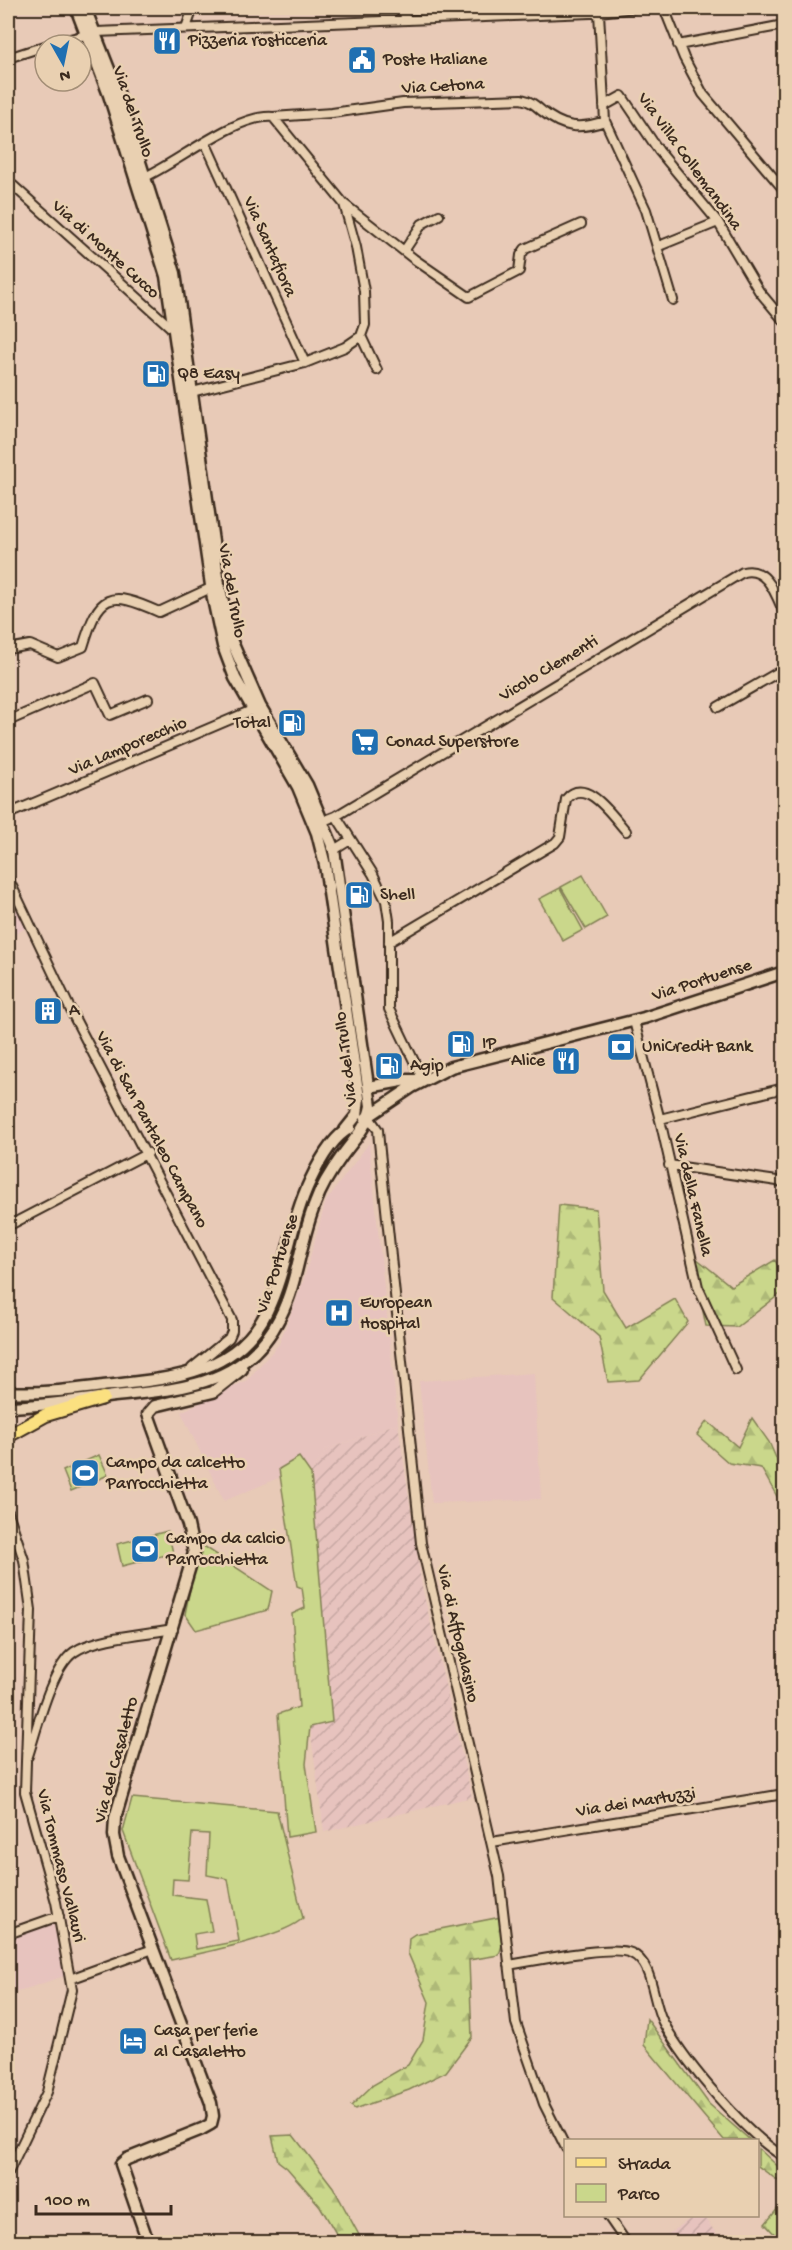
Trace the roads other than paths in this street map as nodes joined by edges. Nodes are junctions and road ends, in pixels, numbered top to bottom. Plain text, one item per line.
1 (76, 8) edge
2 (85, 8) edge
3 (193, 8) edge
4 (404, 8) edge
5 (635, 8) edge
6 (664, 8) edge
7 (599, 13) junction
8 (405, 20) junction
9 (784, 25) edge
10 (186, 28) junction
11 (92, 32) junction
12 (88, 33) edge
13 (678, 45) junction
14 (33, 49) edge
15 (8, 58) edge
16 (604, 106) junction
17 (273, 117) junction
18 (605, 121) junction
19 (206, 144) junction
20 (142, 179) junction
21 (8, 181) edge
22 (784, 190) edge
23 (344, 204) junction
24 (439, 215) dead end
25 (718, 222) junction
26 (581, 224) dead end
27 (659, 246) junction
28 (404, 251) junction
29 (167, 261) junction
30 (673, 300) dead end
31 (784, 321) edge
32 (174, 330) junction
33 (361, 336) junction
34 (185, 338) junction
35 (305, 363) junction
36 (376, 370) dead end
37 (192, 392) junction
38 (198, 462) junction
39 (215, 586) junction
40 (784, 613) edge
41 (8, 649) edge
42 (784, 669) edge
43 (148, 699) dead end
44 (718, 707) dead end
45 (256, 708) junction
46 (8, 721) edge
47 (8, 814) edge
48 (336, 816) junction
49 (319, 823) junction
50 (626, 831) dead end
51 (350, 840) junction
52 (334, 850) junction
53 (8, 878) edge
54 (348, 940) junction
55 (336, 941) junction
56 (389, 942) junction
57 (784, 972) edge
58 (634, 1021) junction
59 (423, 1080) junction
60 (369, 1087) junction
61 (784, 1088) edge
62 (359, 1098) junction
63 (369, 1117) junction
64 (660, 1119) junction
65 (345, 1130) junction
66 (148, 1153) junction
67 (669, 1165) junction
68 (784, 1182) edge
69 (8, 1226) edge
70 (251, 1357) junction
71 (736, 1370) dead end
72 (178, 1377) junction
73 (13, 1392) edge
74 (103, 1398) junction
75 (8, 1407) edge
76 (8, 1436) edge
77 (8, 1512) edge
78 (173, 1629) junction
79 (26, 1763) junction
80 (784, 1794) edge
81 (492, 1842) junction
82 (59, 1916) junction
83 (8, 1934) edge
84 (153, 1949) junction
85 (509, 1965) junction
86 (70, 1979) junction
87 (564, 2144) edge
88 (784, 2157) edge
89 (8, 2173) edge
90 (609, 2217) edge
91 (148, 2242) edge
92 (626, 2242) edge

1 - 11 street, Via del Trullo
2 - 11 street, Via del Trullo
3 - 10 street
4 - 8 street
5 - 7 street
6 - 13 street
7 - 8 street
7 - 16 street
8 - 10 street
9 - 13 street
10 - 11 street
11 - 12 street
11 - 20 street, Via del Trullo
13 - 22 street
14 - 15 street
16 - 18 street
16 - 25 street, Via Villa Collemandina
17 - 18 street, Via Cetona
17 - 19 street, Via Cetona
17 - 23 street
18 - 27 street
19 - 20 street, Via Cetona
19 - 35 street, Via Santafiora
20 - 29 street, Via del Trullo
21 - 32 street, Via di Monte Cucco
23 - 28 street
23 - 33 street
24 - 28 street
25 - 27 street
25 - 31 street, Via Villa Collemandina
26 - 28 street
27 - 30 street
29 - 32 street, Via del Trullo
29 - 34 street, Via del Trullo
32 - 34 street, Via di Monte Cucco
32 - 38 street, Via del Trullo
33 - 35 street
33 - 36 street
34 - 37 street, Via del Trullo
35 - 37 street
37 - 38 street, Via del Trullo
38 - 39 street, Via del Trullo
39 - 41 street
39 - 45 street, Via del Trullo
40 - 48 street, Vicolo Clementi
42 - 44 street
43 - 46 street
45 - 47 street, Via Lamporecchio
45 - 49 street, Via del Trullo
48 - 49 street, Vicolo Clementi
48 - 51 street
49 - 52 street, Via del Trullo
49 - 55 street, Via del Trullo
50 - 56 street
51 - 52 street
51 - 56 street
52 - 54 street, Via del Trullo
53 - 66 street, Via di San Pantaleo Campano
54 - 55 street
54 - 60 street, Via del Trullo
55 - 62 street, Via del Trullo
56 - 59 street
57 - 58 street, Via Portuense
58 - 59 street, Via Portuense
58 - 64 street, Via della Fanella
59 - 60 street, Via Portuense
59 - 63 street, Via Portuense
60 - 63 street, Via del Trullo
61 - 64 street
62 - 63 street, Via del Trullo
62 - 65 street, Via del Trullo
63 - 65 street, Via Portuense
63 - 70 street, Via Portuense
63 - 81 street, Via di Affogalasino
64 - 67 street, Via della Fanella
65 - 72 street, Via Portuense
66 - 69 street
66 - 72 street, Via di San Pantaleo Campano
67 - 68 street
67 - 71 street, Via della Fanella
70 - 74 street, Via Portuense
70 - 78 street, Via del Casaletto
72 - 73 street, Via Portuense
74 - 75 street, Via Portuense
74 - 76 main road
77 - 79 street, Via Tommaso Vallauri
78 - 79 street
78 - 84 street, Via del Casaletto
79 - 82 street, Via Tommaso Vallauri
80 - 81 street, Via dei Martuzzi
81 - 85 street, Via di Affogalasino
82 - 83 street
82 - 86 street, Via Tommaso Vallauri
84 - 86 street
84 - 91 street, Via del Casaletto
85 - 87 street, Via di Affogalasino
85 - 88 street
86 - 89 street, Via Tommaso Vallauri
90 - 92 street

